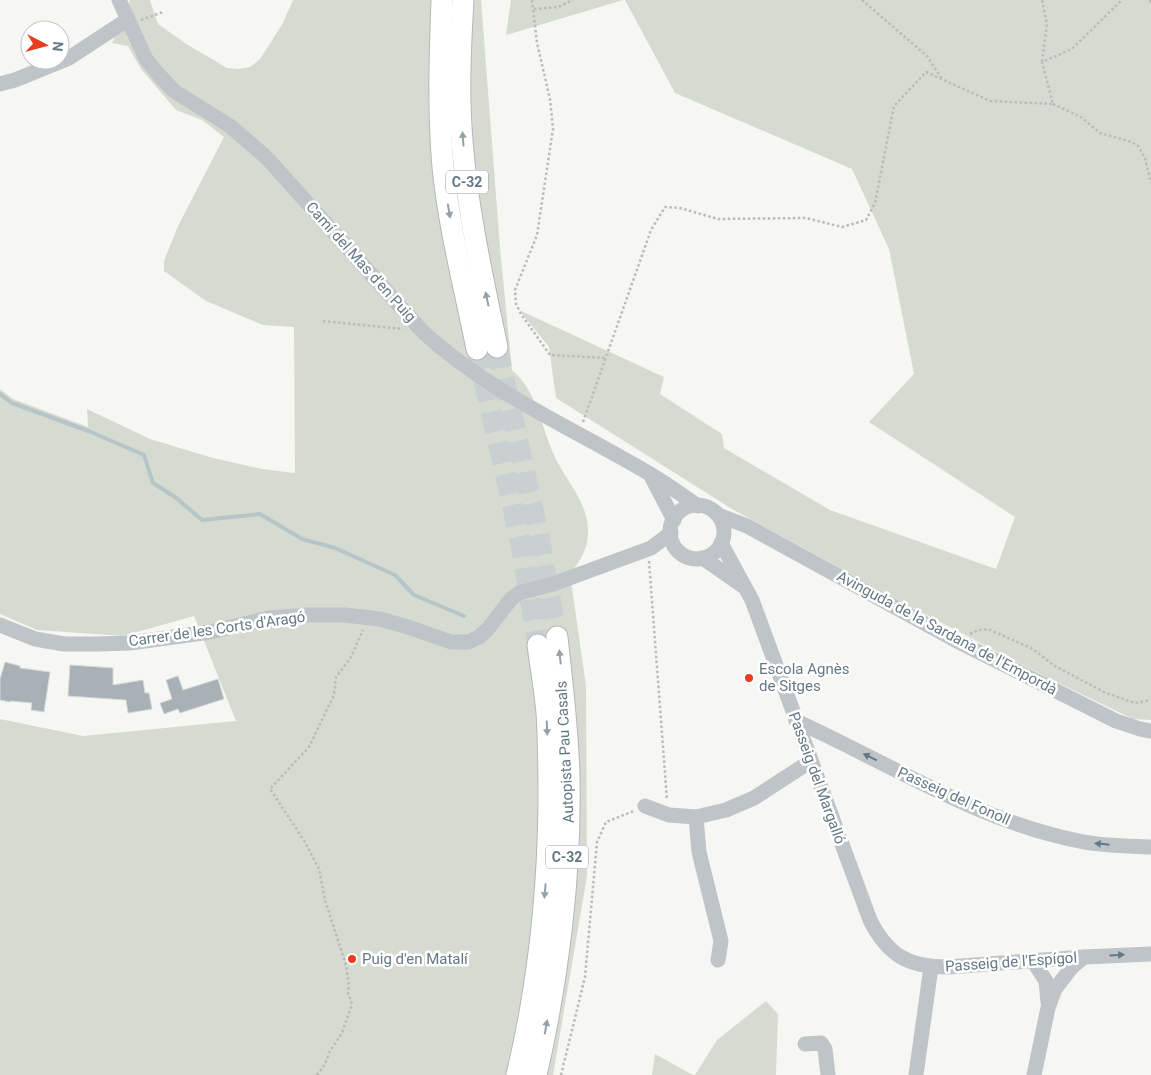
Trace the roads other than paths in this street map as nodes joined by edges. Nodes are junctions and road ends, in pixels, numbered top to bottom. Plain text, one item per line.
1 (119, 0) edge
2 (433, 0) edge
3 (442, 0) edge
4 (463, 5) edge
5 (128, 22) junction
6 (439, 76) junction
7 (0, 84) edge
8 (651, 474) junction
9 (698, 506) junction
10 (718, 515) junction
11 (672, 526) junction
12 (747, 526) junction
13 (723, 538) junction
14 (651, 548) junction
15 (676, 549) junction
16 (703, 558) junction
17 (747, 589) junction
18 (0, 625) edge
19 (557, 637) tunnel mouth
20 (538, 645) tunnel mouth
21 (796, 721) junction
22 (1151, 731) edge
23 (811, 761) junction
24 (644, 806) road end
25 (696, 817) junction
26 (1151, 847) edge
27 (879, 938) joint
28 (1151, 954) edge
29 (1084, 957) junction
30 (718, 960) dead end
31 (1033, 961) junction
32 (931, 967) junction
33 (1048, 1008) junction
34 (805, 1044) dead end
35 (517, 1075) edge
36 (536, 1075) edge
37 (828, 1075) edge
38 (916, 1075) edge
39 (1034, 1075) edge

1 - 5 street, Camí del Mas d'en Puig
2 - 6 highway
3 - 6 highway, C-32
6 -> 4 highway, C-32
5 - 7 street
5 - 8 street, Camí del Mas d'en Puig
8 - 9 street, Camí del Mas d'en Puig
8 - 11 street
9 - 10 street
9 - 11 street
10 - 12 street, Avinguda de la Sardana de l'Empordà
10 - 13 street
11 - 14 street
11 - 15 street
12 - 13 street
12 - 22 street, Avinguda de la Sardana de l'Empordà
13 - 16 street
13 - 17 street, Passeig del Margalló
14 - 15 street
14 - 18 street, Carrer de les Corts d'Aragó
15 - 16 street
16 - 17 street
17 - 21 street, Passeig del Margalló
36 -> 19 highway, Autopista Pau Casals / C-32
20 -> 35 highway, Autopista Pau Casals / C-32
21 - 23 street, Passeig del Margalló
26 -> 21 street, Passeig del Fonoll
23 - 25 street
23 - 27 street, Passeig del Margalló
24 - 25 street
25 - 30 street
27 - 32 street, Passeig de l'Espígol
29 -> 28 street, Passeig de l'Espígol
29 - 31 street, Passeig de l'Espígol
29 - 33 street
31 - 32 street, Passeig de l'Espígol
31 - 33 street
32 - 38 street
33 - 39 street
34 - 37 street

